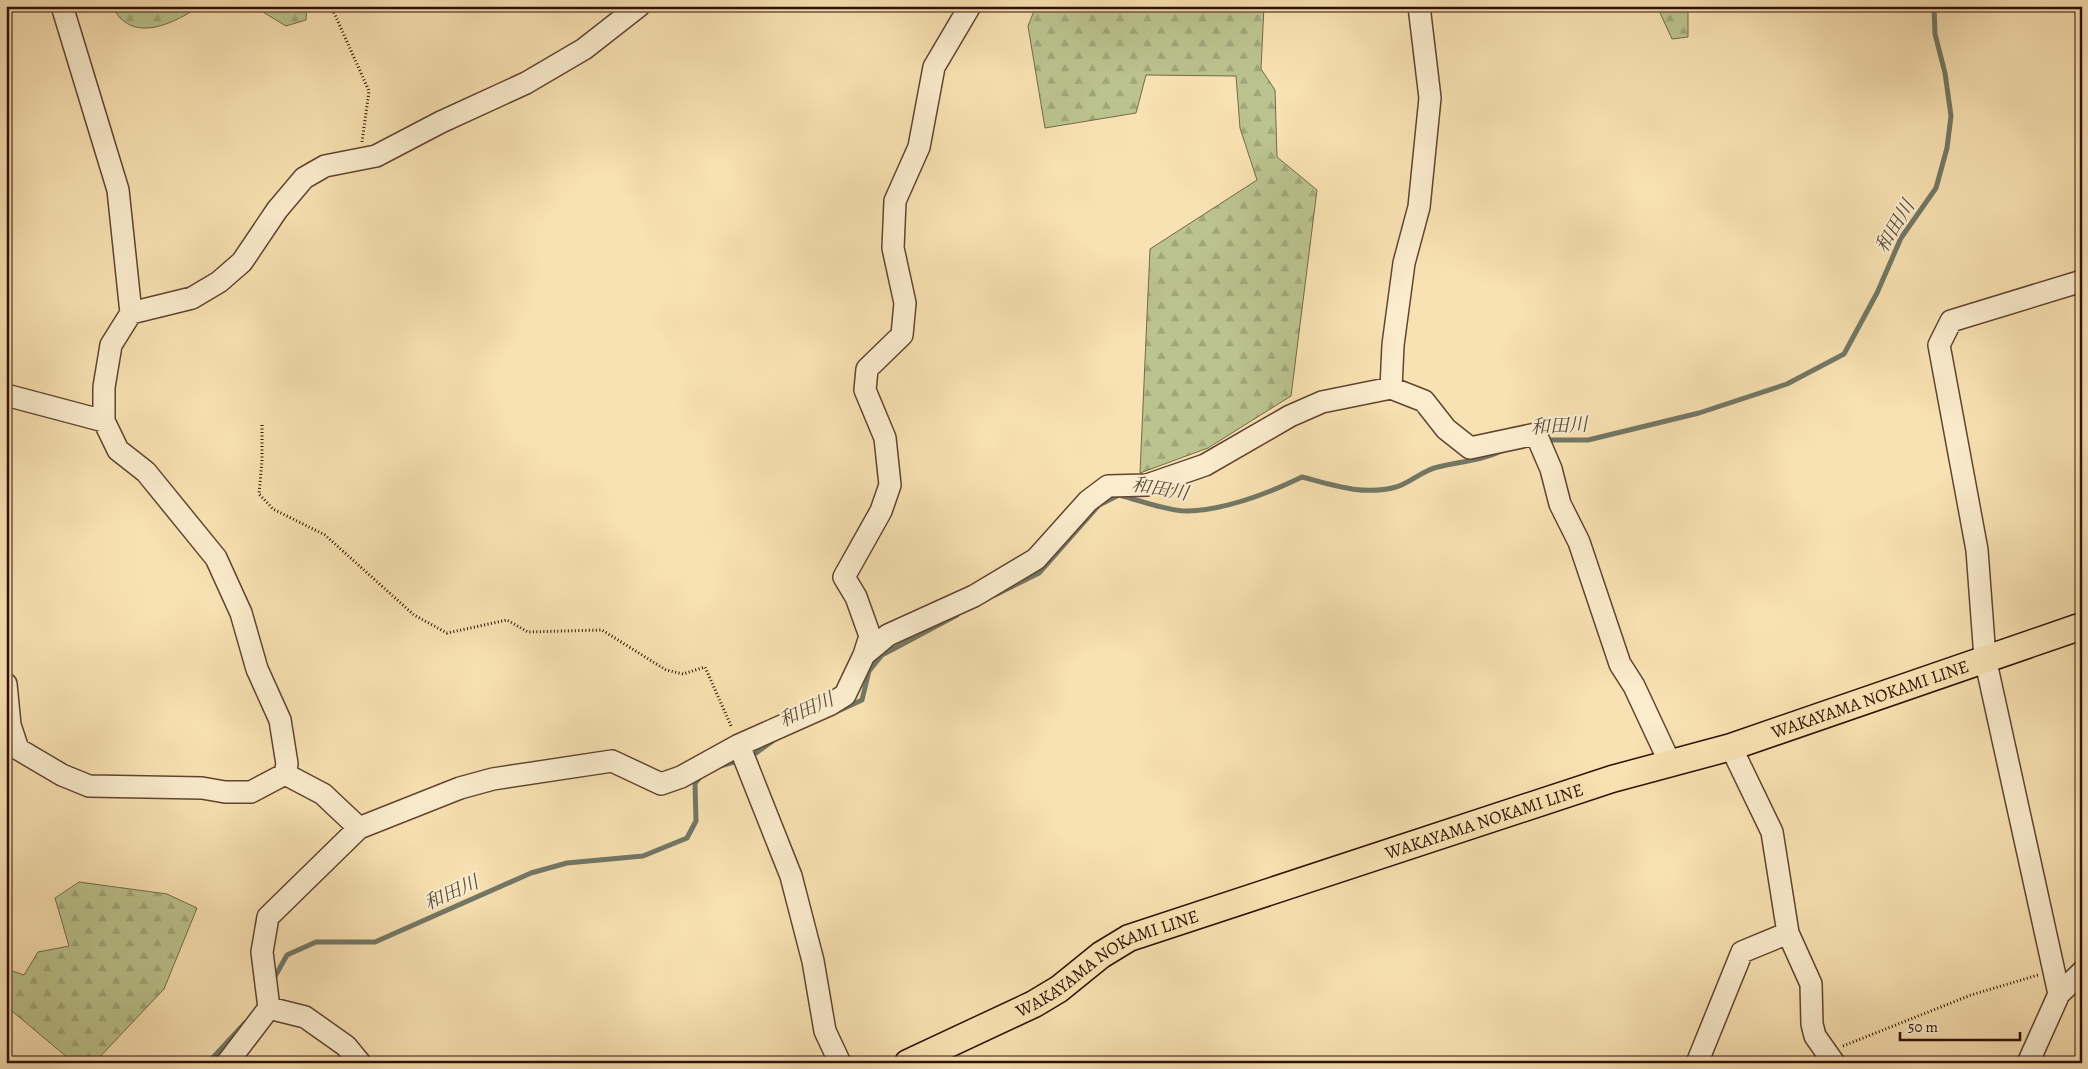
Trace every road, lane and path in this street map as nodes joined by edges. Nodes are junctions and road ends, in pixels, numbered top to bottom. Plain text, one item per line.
1 (62, 6) edge
2 (331, 6) edge
3 (639, 6) edge
4 (970, 6) edge
5 (1419, 6) edge
6 (360, 160) junction
7 (2082, 281) edge
8 (131, 313) junction
9 (1391, 388) junction
10 (6, 395) edge
11 (104, 421) junction
12 (262, 425) dead end
13 (2082, 626) edge
14 (864, 655) junction
15 (1985, 658) junction
16 (6, 684) edge
17 (739, 745) junction
18 (1731, 747) junction
19 (1670, 763) junction
20 (285, 774) junction
21 (359, 828) junction
22 (1788, 933) junction
23 (2053, 970) junction
24 (2081, 974) edge
25 (2059, 994) junction
26 (269, 1008) junction
27 (1831, 1057) edge
28 (228, 1063) edge
29 (360, 1063) edge
30 (840, 1063) edge
31 (908, 1063) edge
32 (1697, 1063) edge
33 (2028, 1063) edge

1 - 8 street
2 - 6 path
3 - 6 street
4 - 14 street
5 - 9 street
6 - 8 street
7 - 15 street
8 - 11 street
9 - 14 street
9 - 19 street
10 - 11 street
11 - 20 street
12 - 17 path
13 - 15 main road, WAKAYAMA NOKAMI LINE
14 - 17 street
15 - 18 main road, WAKAYAMA NOKAMI LINE
15 - 23 street
16 - 20 street
17 - 21 street
17 - 30 street
18 - 19 main road, WAKAYAMA NOKAMI LINE
18 - 22 street
19 - 31 main road, WAKAYAMA NOKAMI LINE
20 - 21 street
21 - 26 street
22 - 27 street
22 - 32 street
23 - 25 street
23 - 27 path
24 - 25 street
25 - 33 street
26 - 28 street
26 - 29 street

